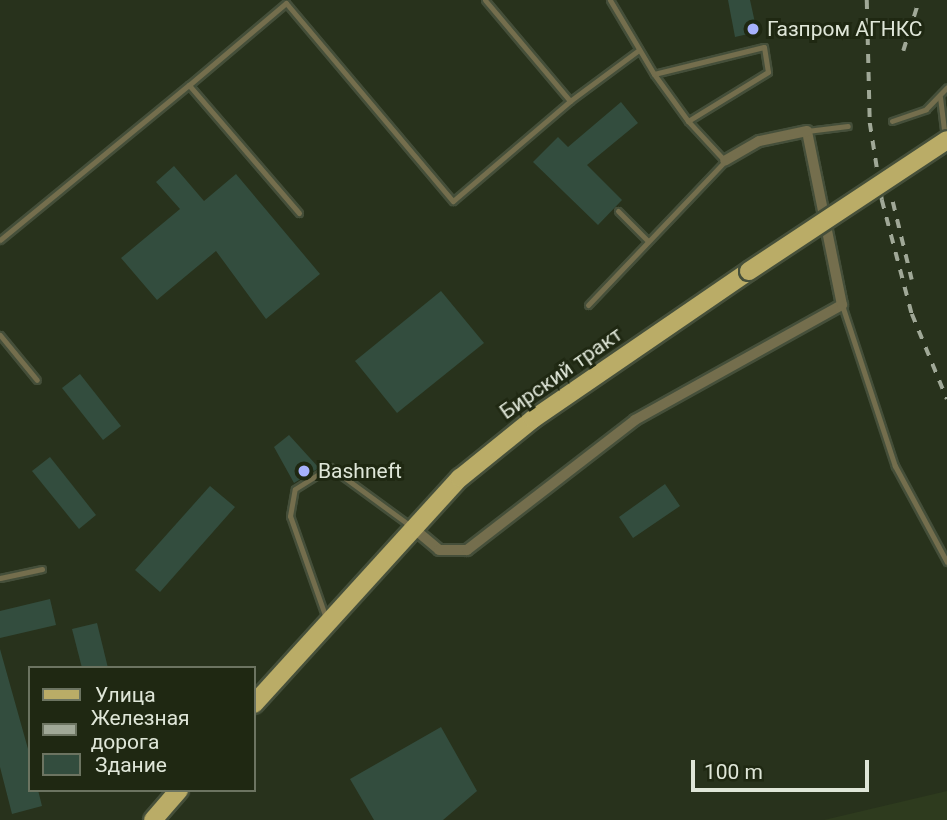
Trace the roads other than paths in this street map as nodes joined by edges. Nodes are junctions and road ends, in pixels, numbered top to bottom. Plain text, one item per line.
1 (485, 0) edge
2 (610, 0) edge
3 (284, 1) edge
4 (639, 50) junction
5 (654, 74) junction
6 (189, 85) junction
7 (947, 87) edge
8 (940, 97) junction
9 (570, 101) junction
10 (688, 121) junction
11 (892, 121) dead end
12 (848, 126) dead end
13 (807, 131) junction
14 (947, 140) edge
15 (947, 148) edge
16 (725, 161) junction
17 (618, 211) dead end
18 (299, 214) dead end
19 (0, 240) edge
20 (648, 241) junction
21 (588, 304) dead end
22 (842, 305) junction
23 (0, 335) edge
24 (37, 380) dead end
25 (412, 527) junction
26 (947, 562) edge
27 (42, 569) dead end
28 (0, 578) edge
29 (326, 619) junction
30 (256, 702) edge
31 (177, 792) edge
32 (153, 820) edge

1 - 9 lane
2 - 4 lane
3 - 6 lane
3 - 9 lane
4 - 5 lane
4 - 9 lane
5 - 10 lane
5 - 10 lane
6 - 18 lane
6 - 19 lane
7 - 8 lane
8 - 11 lane
8 - 15 lane
10 - 16 lane
12 - 13 lane
13 - 16 street
13 - 22 street
14 - 25 main road, Бирский тракт, bridge
16 - 20 lane
17 - 20 lane
20 - 21 lane
22 - 25 street
22 - 26 lane
23 - 24 lane
25 - 29 main road, Бирский тракт
25 - 29 lane
27 - 28 lane
29 - 30 main road, Бирский тракт
31 - 32 main road

